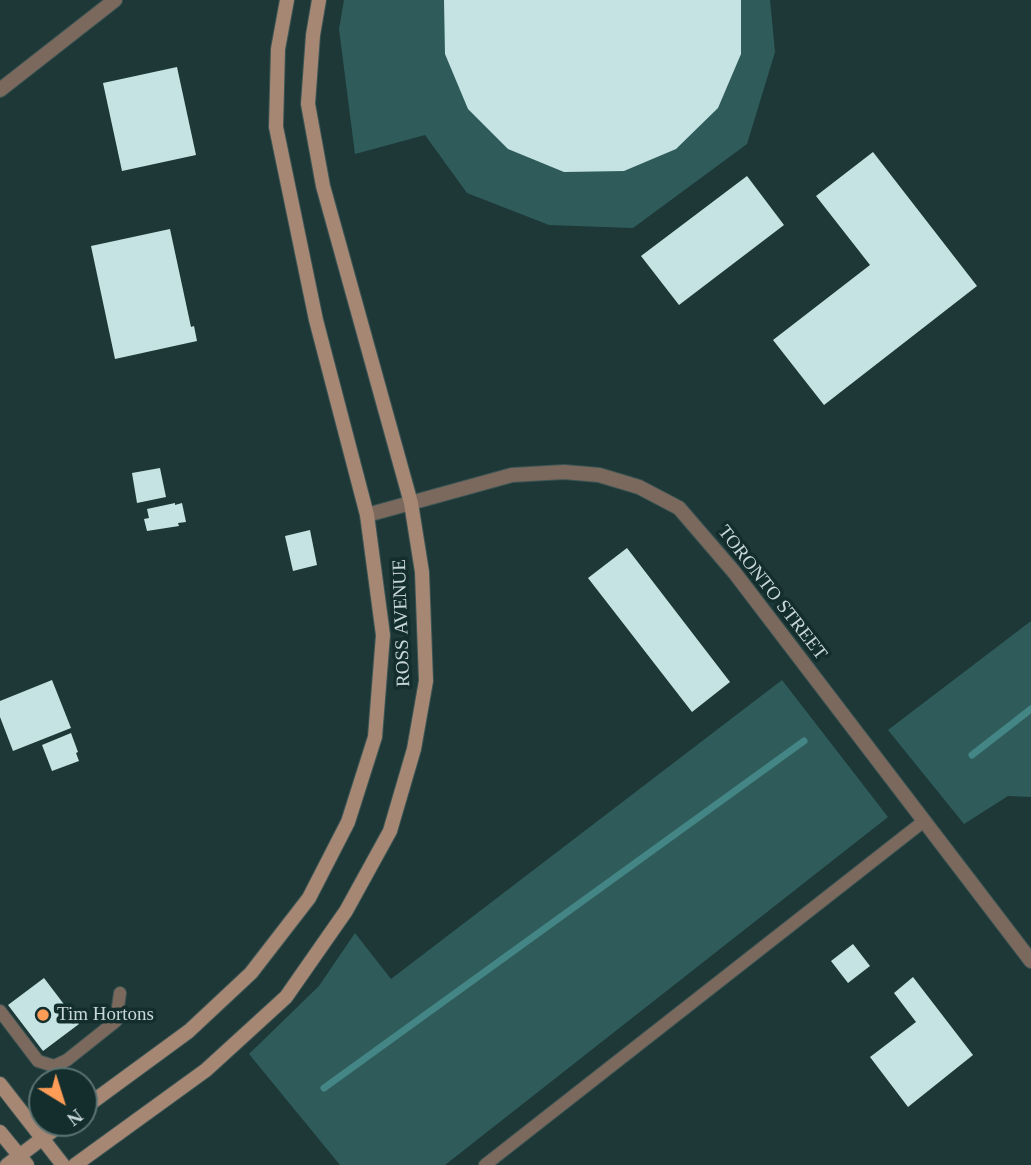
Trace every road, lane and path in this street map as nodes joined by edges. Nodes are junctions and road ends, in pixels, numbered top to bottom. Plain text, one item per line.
1 (115, 0) edge
2 (287, 0) edge
3 (319, 0) edge
4 (0, 90) edge
5 (411, 503) junction
6 (367, 515) junction
7 (924, 821) junction
8 (1031, 961) edge
9 (120, 993) dead end
10 (0, 1011) edge
11 (0, 1084) edge
12 (98, 1098) edge
13 (0, 1132) edge
14 (43, 1138) junction
15 (23, 1160) edge
16 (7, 1165) edge
17 (63, 1165) edge
18 (75, 1165) edge
19 (485, 1165) edge

1 - 4 street
2 - 6 main road, ROSS AVENUE
3 - 5 main road, ROSS AVENUE
5 - 6 street, TORONTO STREET
5 - 7 street, TORONTO STREET
5 - 18 main road, ROSS AVENUE
6 - 12 main road, ROSS AVENUE
7 - 8 street, TORONTO STREET
7 - 19 lane
9 - 10 lane
11 - 14 main road
13 - 15 main road
14 - 15 main road
14 - 17 main road
15 - 16 main road

